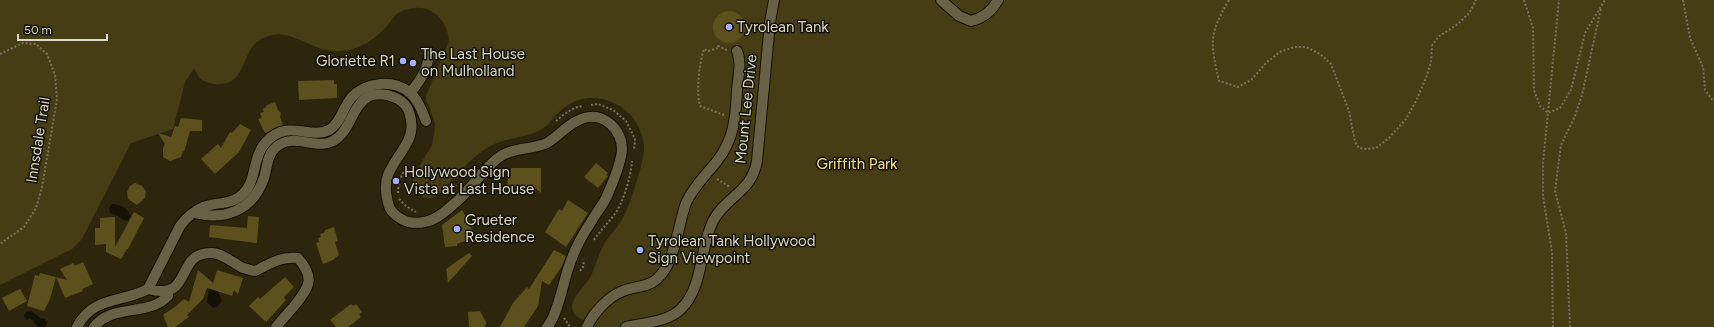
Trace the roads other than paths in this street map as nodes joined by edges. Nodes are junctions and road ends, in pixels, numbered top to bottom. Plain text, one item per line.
1 (774, 0) edge
2 (941, 0) edge
3 (998, 0) edge
4 (738, 50) road end
5 (430, 55) dead end
6 (410, 93) junction
7 (426, 120) dead end
8 (194, 213) junction
9 (148, 289) junction
10 (168, 291) junction
11 (133, 295) junction
12 (135, 309) junction
13 (551, 326) edge
14 (77, 327) edge
15 (94, 327) edge
16 (276, 327) edge
17 (587, 327) edge
18 (626, 327) edge

1 - 18 street, Mount Lee Drive
2 - 3 street
4 - 17 street
5 - 6 street
6 - 7 street
6 - 8 street
8 - 9 street
8 - 13 street
9 - 10 street
9 - 11 street
10 - 12 street
10 - 16 street
11 - 12 street
11 - 14 street
12 - 15 street

